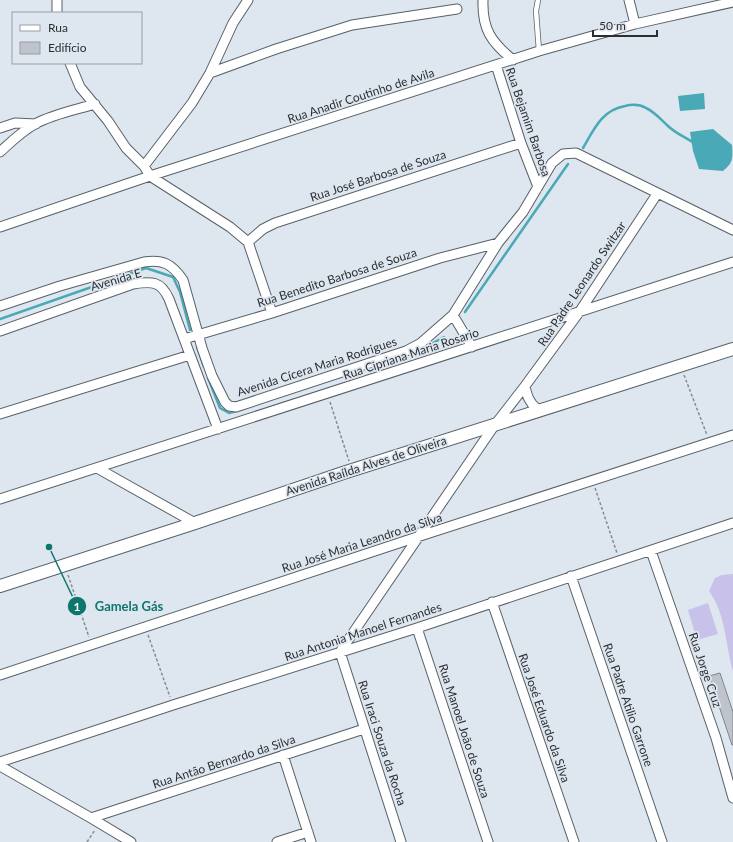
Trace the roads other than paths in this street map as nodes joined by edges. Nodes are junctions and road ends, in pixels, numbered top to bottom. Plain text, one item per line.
1 (57, 0) edge
2 (248, 0) edge
3 (483, 0) edge
4 (538, 0) edge
5 (629, 0) edge
6 (733, 2) edge
7 (457, 9) dead end
8 (57, 12) edge
9 (635, 24) junction
10 (539, 51) junction
11 (513, 60) junction
12 (70, 64) edge
13 (496, 65) junction
14 (210, 73) junction
15 (95, 104) junction
16 (36, 124) junction
17 (0, 128) edge
18 (521, 142) junction
19 (0, 152) edge
20 (144, 166) junction
21 (150, 176) junction
22 (538, 187) junction
23 (657, 194) junction
24 (0, 227) edge
25 (733, 230) edge
26 (248, 242) junction
27 (498, 243) junction
28 (733, 262) edge
29 (0, 306) edge
30 (580, 311) junction
31 (272, 313) junction
32 (453, 315) junction
33 (0, 331) edge
34 (199, 334) junction
35 (184, 339) junction
36 (472, 347) junction
37 (733, 349) edge
38 (190, 355) junction
39 (526, 386) junction
40 (543, 409) junction
41 (0, 414) edge
42 (494, 426) junction
43 (218, 429) junction
44 (733, 435) edge
45 (97, 468) junction
46 (0, 499) edge
47 (195, 523) junction
48 (733, 523) edge
49 (417, 537) junction
50 (651, 551) junction
51 (571, 576) junction
52 (0, 586) edge
53 (492, 602) junction
54 (417, 628) junction
55 (340, 652) junction
56 (0, 675) edge
57 (364, 729) junction
58 (283, 755) junction
59 (0, 762) edge
60 (0, 766) edge
61 (733, 798) edge
62 (91, 818) junction
63 (308, 832) junction
64 (131, 842) edge
65 (277, 842) edge
66 (312, 842) edge
67 (401, 842) edge
68 (488, 842) edge
69 (574, 842) edge
70 (662, 842) edge

1 - 8 street
2 - 14 street
3 - 11 street
4 - 10 lane
5 - 9 street
6 - 9 street, Rua Anadir Coutinho de Avila
7 - 14 street
9 - 10 street, Rua Anadir Coutinho de Avila
10 - 11 street, Rua Anadir Coutinho de Avila
11 - 13 street, Rua Anadir Coutinho de Avila
12 - 15 street
13 - 18 street, Rua Bejamim Barbosa
13 - 21 street, Rua Anadir Coutinho de Avila
14 - 20 street
15 - 16 street
15 - 20 street
16 - 17 street
16 - 19 street
18 - 22 street, Rua Bejamim Barbosa
18 - 26 street, Rua José Barbosa de Souza
20 - 21 street
21 - 24 street, Rua Anadir Coutinho de Avila
21 - 26 street
22 - 23 street, Avenida Cícera Maria Rodrigues
22 - 27 street, Avenida Cícera Maria Rodrigues
23 - 25 street
23 - 30 street, Rua Padre Leonardo Switzar
26 - 31 street
27 - 31 street, Rua Benedito Barbosa de Souza
27 - 32 street, Avenida Cícera Maria Rodrigues
28 - 30 street, Rua Cipriana Maria Rosario
29 - 34 street, Avenida Cícera Maria Rodrigues
30 - 36 street, Rua Cipriana Maria Rosario
30 - 39 street, Rua Padre Leonardo Switzar
31 - 34 street, Rua Benedito Barbosa de Souza
32 - 34 street, Avenida Cícera Maria Rodrigues
32 - 36 street
33 - 35 street, Avenida E
34 - 35 street, Rua Benedito Barbosa de Souza
35 - 38 street, Avenida E
36 - 43 street, Rua Cipriana Maria Rosario
37 - 40 street, Avenida Raílda Alves de Oliveira
38 - 41 street
38 - 43 street, Avenida E
39 - 40 street
39 - 42 street, Rua Padre Leonardo Switzar
40 - 42 street, Avenida Raílda Alves de Oliveira
42 - 47 street, Avenida Raílda Alves de Oliveira
42 - 49 street, Rua Padre Leonardo Switzar
43 - 45 street, Rua Cipriana Maria Rosario
44 - 49 street, Rua José Maria Leandro da Silva
45 - 46 street, Rua Cipriana Maria Rosario
45 - 47 street
47 - 52 street, Avenida Raílda Alves de Oliveira
48 - 50 street, Rua Antonia Manoel Fernandes
49 - 55 street, Rua Padre Leonardo Switzar
49 - 56 street, Rua José Maria Leandro da Silva
50 - 51 street, Rua Antonia Manoel Fernandes
50 - 61 street, Rua Jorge Cruz
51 - 53 street, Rua Antonia Manoel Fernandes
51 - 70 street, Rua Padre Atilio Garrone
53 - 54 street, Rua Antonia Manoel Fernandes
53 - 69 street, Rua José Eduardo da Silva
54 - 55 street, Rua Antonia Manoel Fernandes
54 - 68 street, Rua Manoel João de Souza
55 - 57 street, Rua Iraci Souza da Rocha
55 - 59 street, Rua Antonia Manoel Fernandes
57 - 58 street, Rua Antão Bernardo da Silva
57 - 67 street, Rua Iraci Souza da Rocha
58 - 62 street, Rua Antão Bernardo da Silva
58 - 63 street
60 - 62 street
62 - 64 street
63 - 65 street
63 - 66 street

